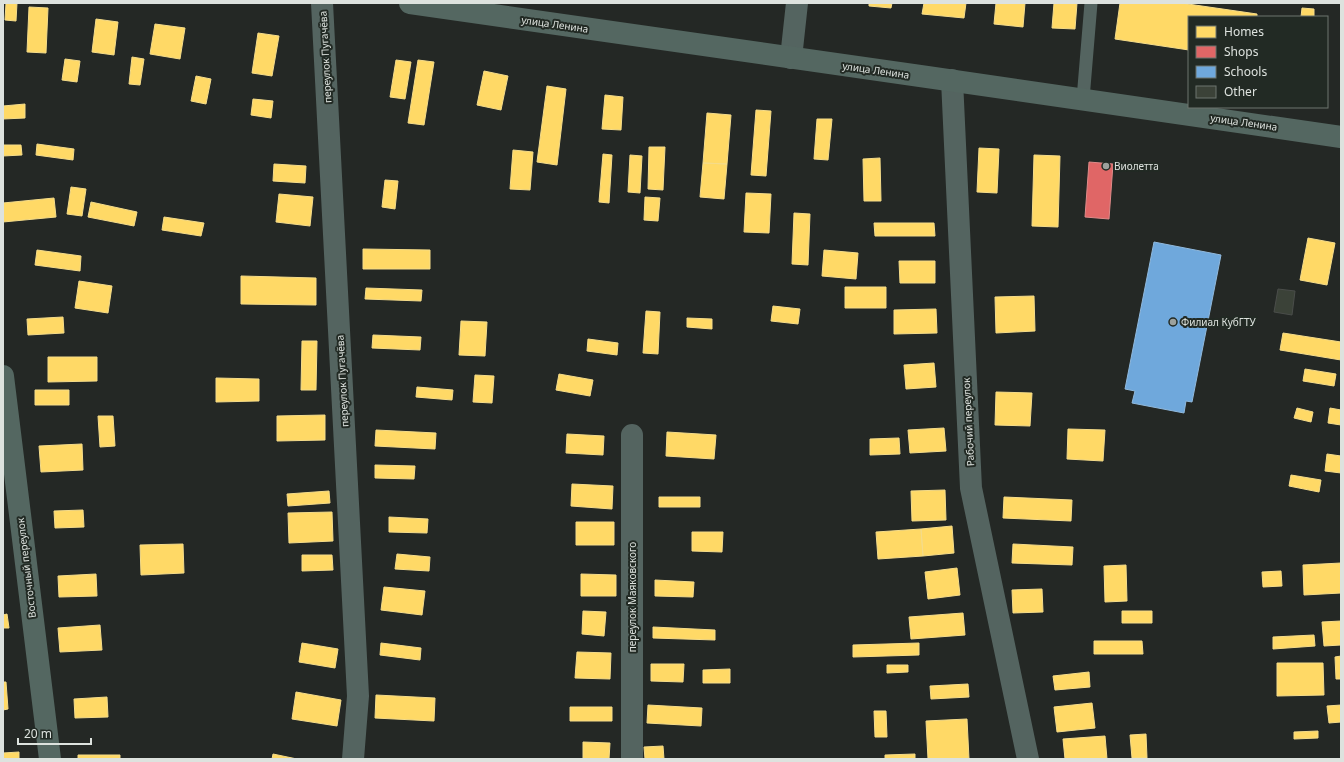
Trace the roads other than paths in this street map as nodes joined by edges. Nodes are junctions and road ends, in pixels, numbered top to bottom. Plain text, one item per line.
1 (322, 3) edge
2 (410, 3) edge
3 (797, 3) edge
4 (1091, 3) edge
5 (791, 58) junction
6 (952, 80) junction
7 (1083, 98) junction
8 (1341, 136) edge
9 (3, 376) edge
10 (632, 435) dead end
11 (50, 759) edge
12 (353, 759) edge
13 (632, 759) edge
14 (1028, 759) edge

1 - 12 street, переулок Пугачёва
2 - 5 main road, улица Ленина
3 - 5 street
4 - 7 lane
5 - 6 main road, улица Ленина
6 - 7 main road, улица Ленина
6 - 14 street, Рабочий переулок
7 - 8 main road, улица Ленина
9 - 11 main road, Восточный переулок
10 - 13 street, переулок Маяковского

